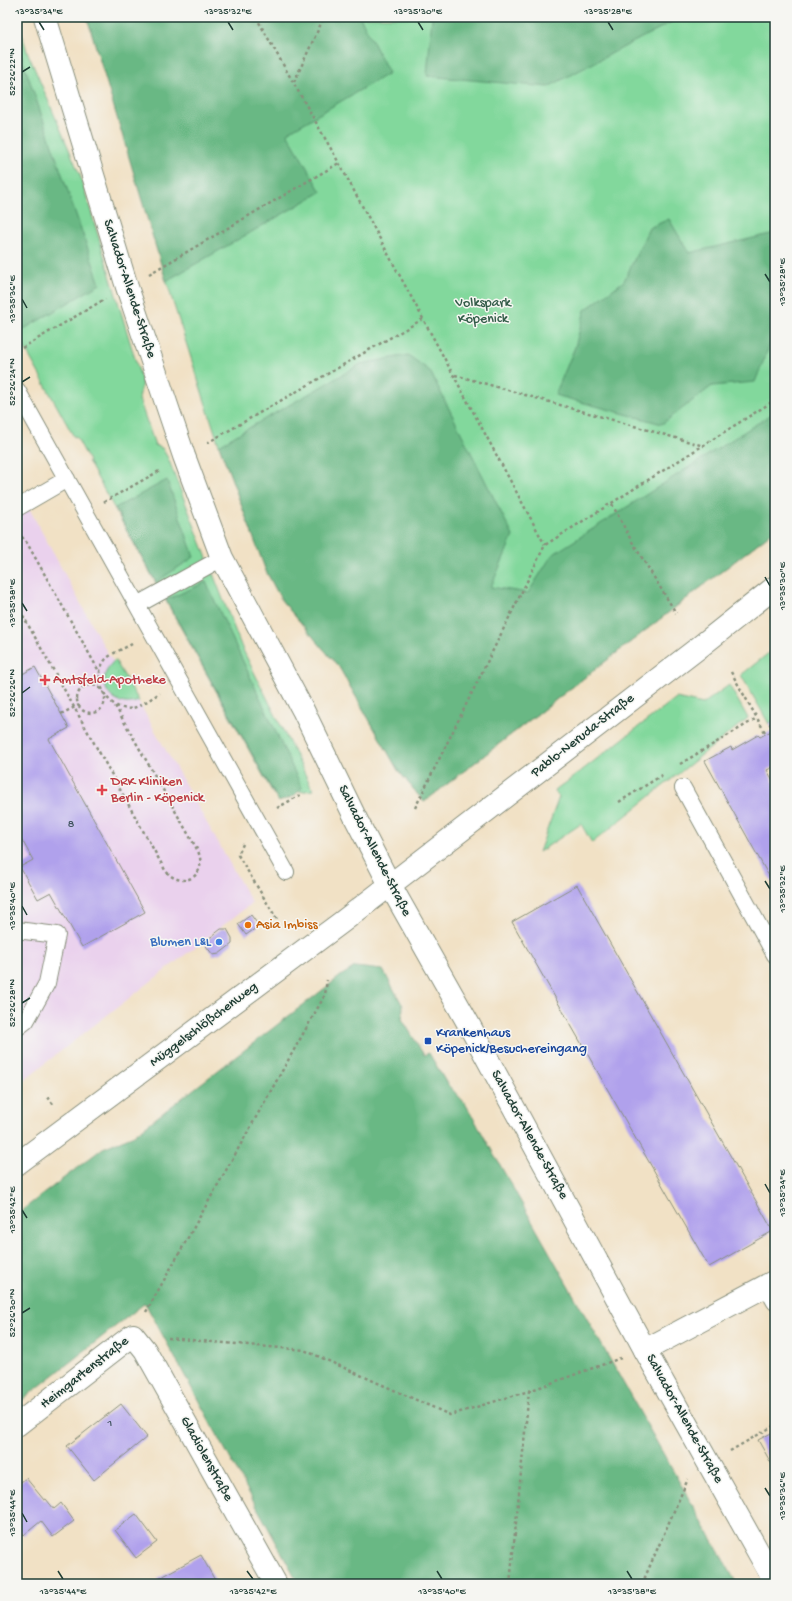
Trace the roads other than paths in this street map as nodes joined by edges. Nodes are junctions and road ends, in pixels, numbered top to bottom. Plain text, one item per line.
1 (45, 17) edge
2 (17, 390) edge
3 (67, 479) junction
4 (17, 508) edge
5 (222, 558) junction
6 (775, 587) edge
7 (137, 605) junction
8 (683, 788) dead end
9 (286, 872) dead end
10 (390, 885) junction
11 (17, 930) edge
12 (775, 955) edge
13 (17, 1028) edge
14 (17, 1164) edge
15 (772, 1290) edge
16 (133, 1335) joint
17 (645, 1350) junction
18 (17, 1425) edge
19 (775, 1582) edge
20 (276, 1584) edge

1 - 5 main road, Salvador-Allende-Straße
2 - 3 lane
3 - 4 lane
3 - 7 lane
5 - 7 lane
5 - 10 main road, Salvador-Allende-Straße
6 - 10 main road, Pablo-Neruda-Straße
7 - 9 lane
8 - 12 lane
10 - 14 main road, Müggelschlößchenweg
10 - 17 main road, Salvador-Allende-Straße
11 - 13 lane
15 - 17 main road
16 - 18 main road, Heimgartenstraße
16 - 20 main road, Gladiolenstraße
17 - 19 main road, Salvador-Allende-Straße

